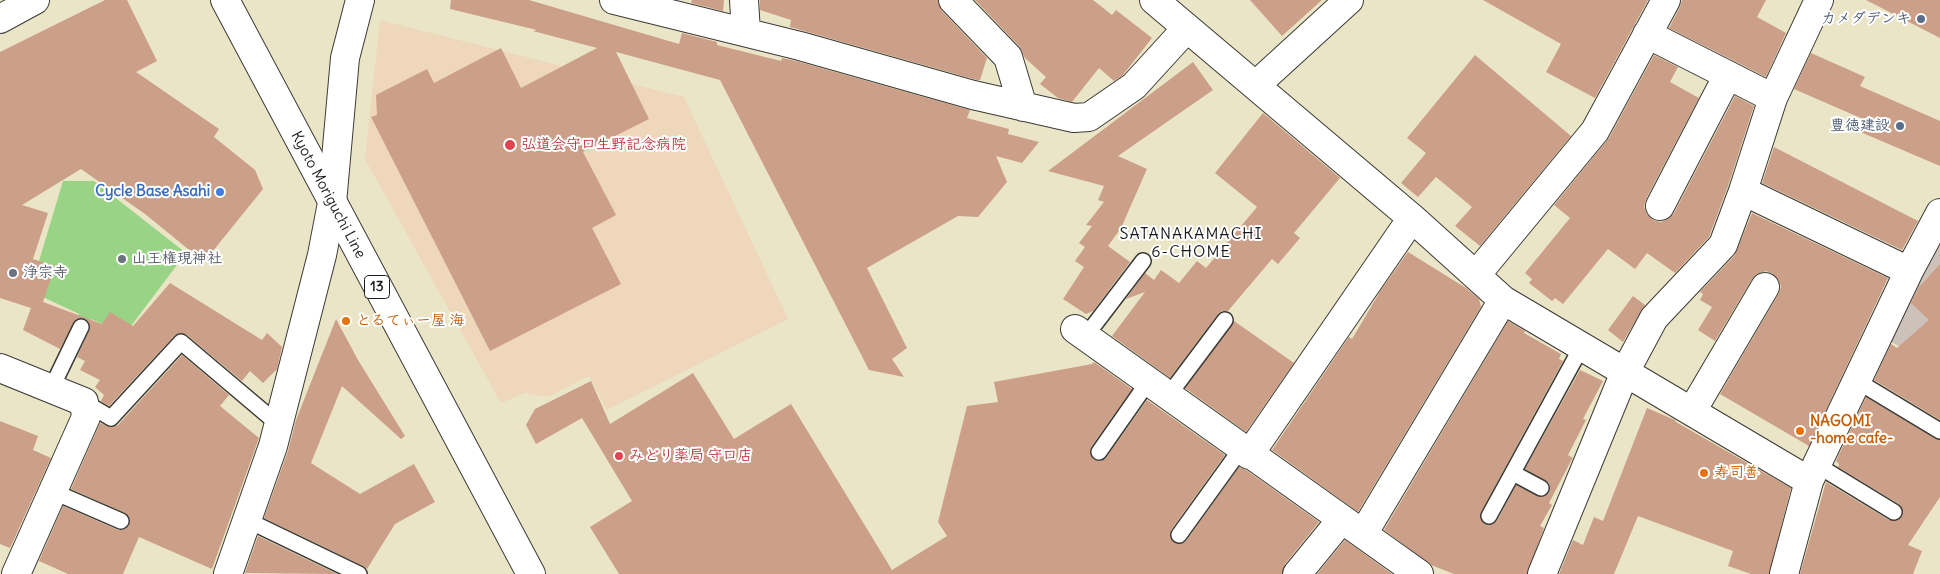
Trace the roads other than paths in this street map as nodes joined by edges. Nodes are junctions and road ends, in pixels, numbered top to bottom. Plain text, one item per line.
1 (36, 0) edge
2 (225, 0) edge
3 (360, 0) edge
4 (614, 0) edge
5 (744, 0) edge
6 (953, 0) edge
7 (1349, 0) edge
8 (1666, 0) edge
9 (1819, 0) edge
10 (1162, 2) edge
11 (0, 19) edge
12 (1187, 28) junction
13 (746, 32) junction
14 (1647, 34) junction
15 (1728, 75) junction
16 (1256, 85) junction
17 (1773, 98) junction
18 (1023, 107) junction
19 (1743, 191) junction
20 (332, 203) junction
21 (1660, 206) dead end
22 (1940, 213) edge
23 (1412, 218) junction
24 (1143, 261) dead end
25 (1909, 271) junction
26 (1476, 275) junction
27 (1765, 287) dead end
28 (1503, 300) junction
29 (1225, 320) dead end
30 (81, 327) dead end
31 (1080, 333) joint
32 (1582, 346) junction
33 (0, 368) edge
34 (1625, 372) junction
35 (1857, 381) junction
36 (51, 389) junction
37 (1158, 389) junction
38 (84, 402) junction
39 (1692, 412) junction
40 (278, 424) junction
41 (1940, 431) edge
42 (1099, 452) dead end
43 (1245, 452) junction
44 (1513, 473) junction
45 (1813, 473) junction
46 (1541, 488) dead end
47 (52, 492) junction
48 (1894, 512) dead end
49 (1489, 516) dead end
50 (246, 520) junction
51 (121, 521) dead end
52 (1352, 527) junction
53 (1180, 535) dead end
54 (16, 574) edge
55 (228, 574) edge
56 (359, 574) edge
57 (531, 574) edge
58 (1297, 574) edge
59 (1419, 574) edge
60 (1542, 574) edge
61 (1784, 574) edge

1 - 11 street
2 - 20 street, Kyoto Moriguchi Line / 13
3 - 20 street
4 - 13 street
5 - 13 street
6 - 18 street
7 - 16 street
8 - 14 street
9 - 17 street
10 - 12 street
12 - 16 street
12 - 18 street
13 - 18 street
14 - 15 street
14 - 26 street
15 - 17 street
15 - 21 street
16 - 23 street
17 - 19 street
19 - 25 street
19 - 34 street
20 - 40 street
20 - 57 street, Kyoto Moriguchi Line / 13
22 - 25 street
23 - 26 street
23 - 43 street
24 - 31 lane
25 - 35 street
26 - 28 street
27 - 39 street
28 - 32 street
28 - 52 street
29 - 37 lane
30 - 36 lane
31 - 37 street
32 - 34 street
32 - 44 lane
33 - 36 street
34 - 39 street
34 - 60 street
35 - 41 lane
35 - 45 street
36 - 38 street
37 - 42 lane
37 - 43 street
38 - 40 lane
38 - 47 street
39 - 45 street
40 - 50 street
43 - 52 street
43 - 53 lane
44 - 46 lane
44 - 49 lane
45 - 48 lane
45 - 61 street
47 - 51 lane
47 - 54 street
50 - 55 street
50 - 56 lane
52 - 58 street
52 - 59 street

